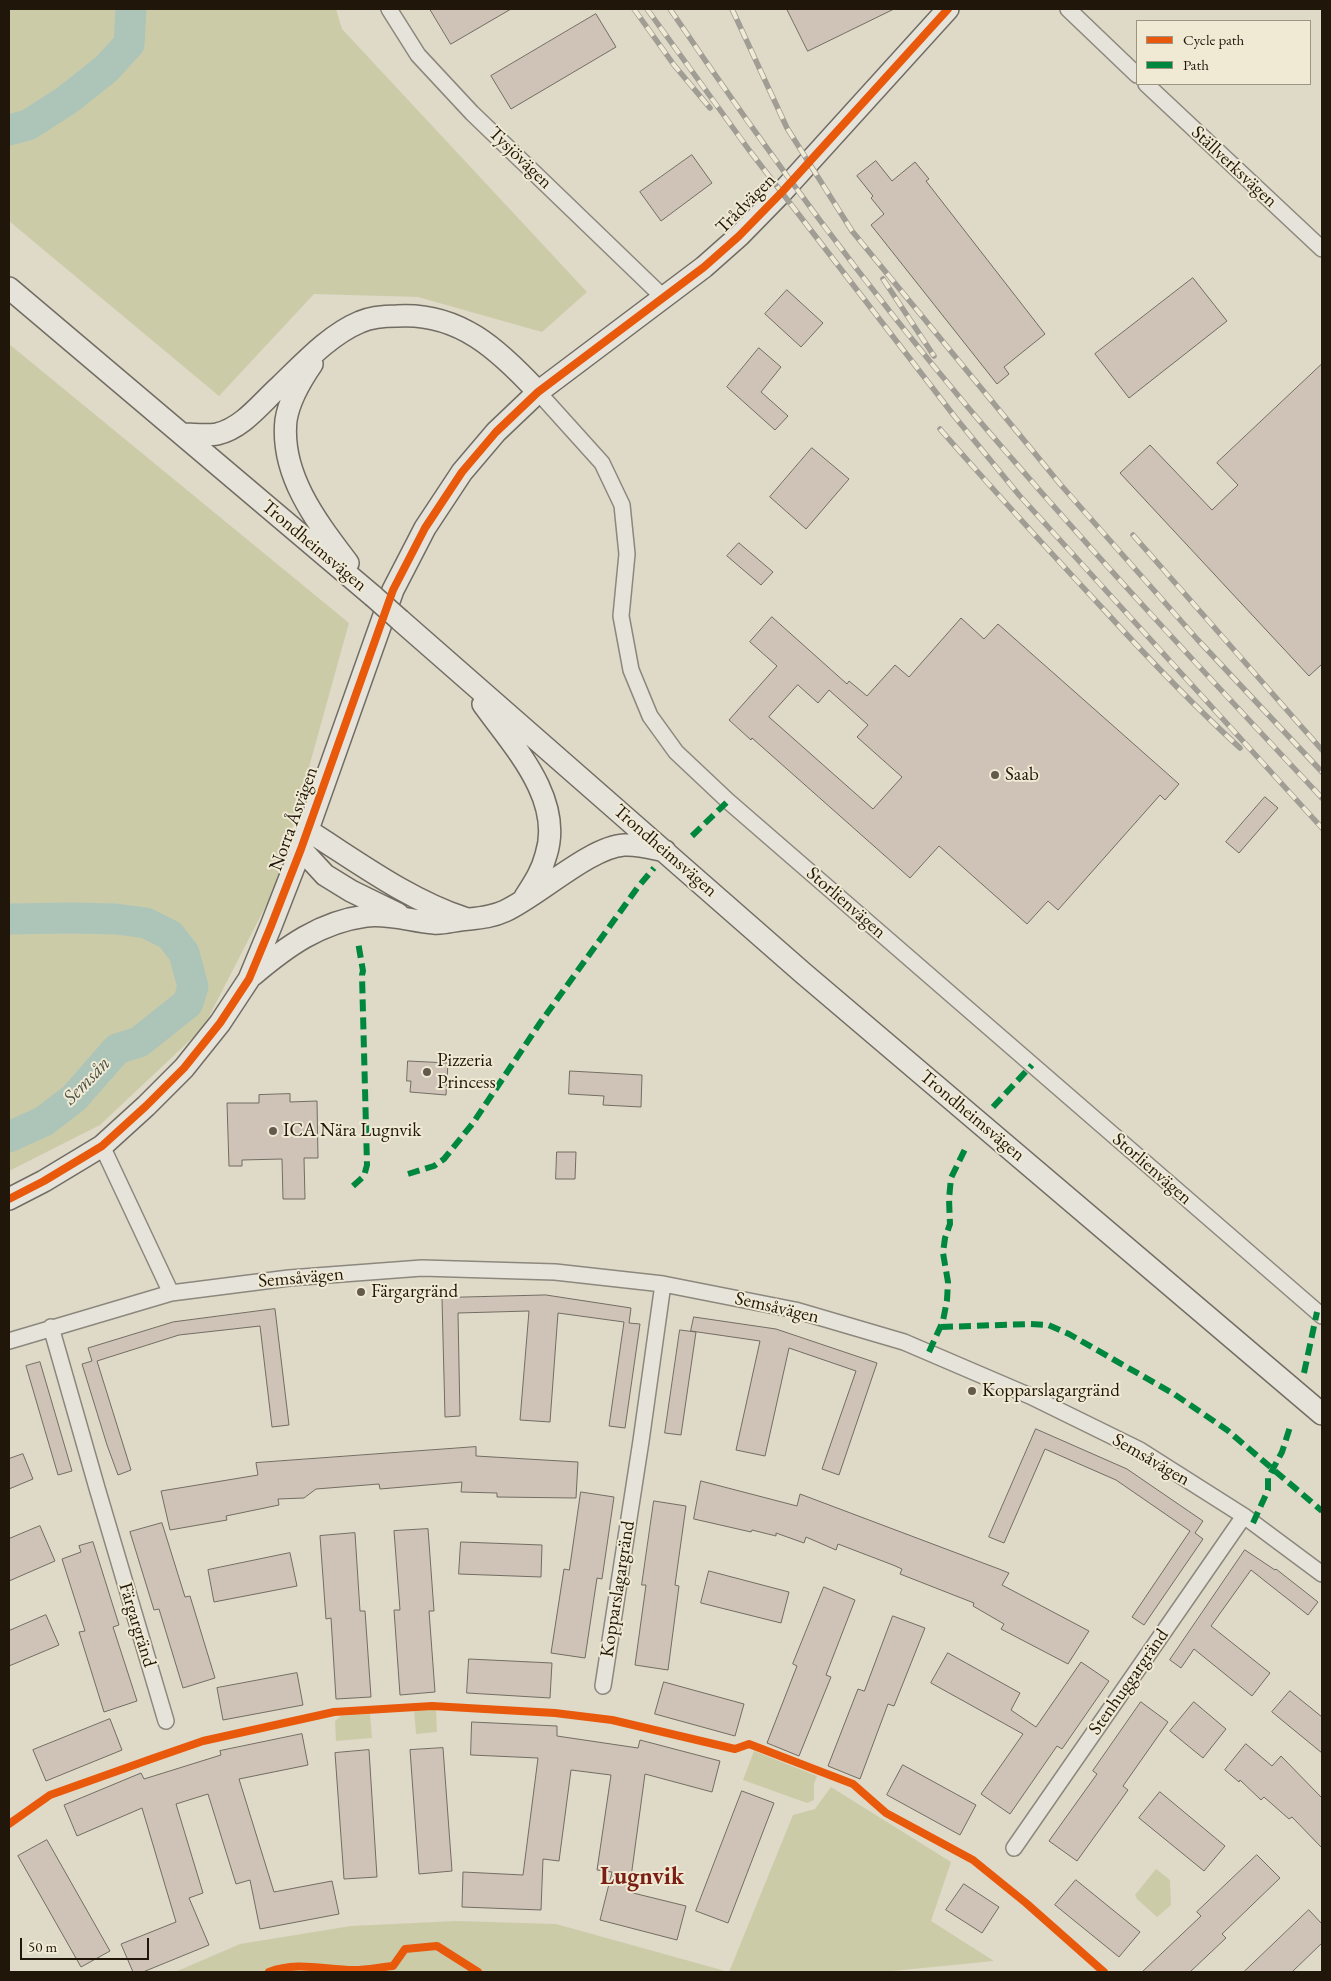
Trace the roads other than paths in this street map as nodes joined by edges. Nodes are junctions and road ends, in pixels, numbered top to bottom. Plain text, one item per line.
1 (390, 9) edge
2 (948, 9) edge
3 (1068, 9) edge
4 (1136, 75) edge
5 (1147, 85) edge
6 (1322, 250) edge
7 (9, 288) edge
8 (663, 297) junction
9 (322, 347) junction
10 (538, 392) junction
11 (183, 434) junction
12 (374, 596) junction
13 (462, 676) junction
14 (304, 840) junction
15 (667, 852) junction
16 (522, 901) junction
17 (407, 918) junction
18 (466, 919) junction
19 (249, 978) junction
20 (102, 1146) junction
21 (9, 1199) edge
22 (663, 1284) junction
23 (170, 1294) junction
24 (1322, 1316) edge
25 (51, 1327) junction
26 (9, 1341) edge
27 (1322, 1414) edge
28 (1244, 1516) junction
29 (1322, 1574) edge
30 (603, 1686) dead end
31 (166, 1721) dead end
32 (1014, 1848) dead end

1 - 8 street, Tysjövägen
2 - 8 main road, Trådvägen
3 - 4 street
5 - 6 street, Ställverksvägen
7 - 11 main road, Trondheimsvägen
8 - 10 main road, Trådvägen
9 - 10 main road
9 - 11 main road
9 - 12 main road
10 - 14 main road, Norra Åsvägen
10 - 24 street, Storlienvägen
11 - 12 main road, Trondheimsvägen
12 - 13 main road, Trondheimsvägen, bridge
13 - 15 main road, Trondheimsvägen
13 - 16 main road
14 - 17 main road
14 - 18 main road
14 - 19 main road, Norra Åsvägen
15 - 16 main road
15 - 27 main road, Trondheimsvägen
16 - 18 main road
17 - 18 main road
17 - 19 main road
19 - 20 main road, Norra Åsvägen
20 - 21 main road, Norra Åsvägen
20 - 23 street
22 - 23 street, Semsåvägen
22 - 28 street, Semsåvägen
22 - 30 street, Kopparslagargränd
23 - 25 street, Semsåvägen
25 - 26 street, Semsåvägen
25 - 31 street, Färgargränd
28 - 29 street, Semsåvägen
28 - 32 street, Stenhuggargränd

